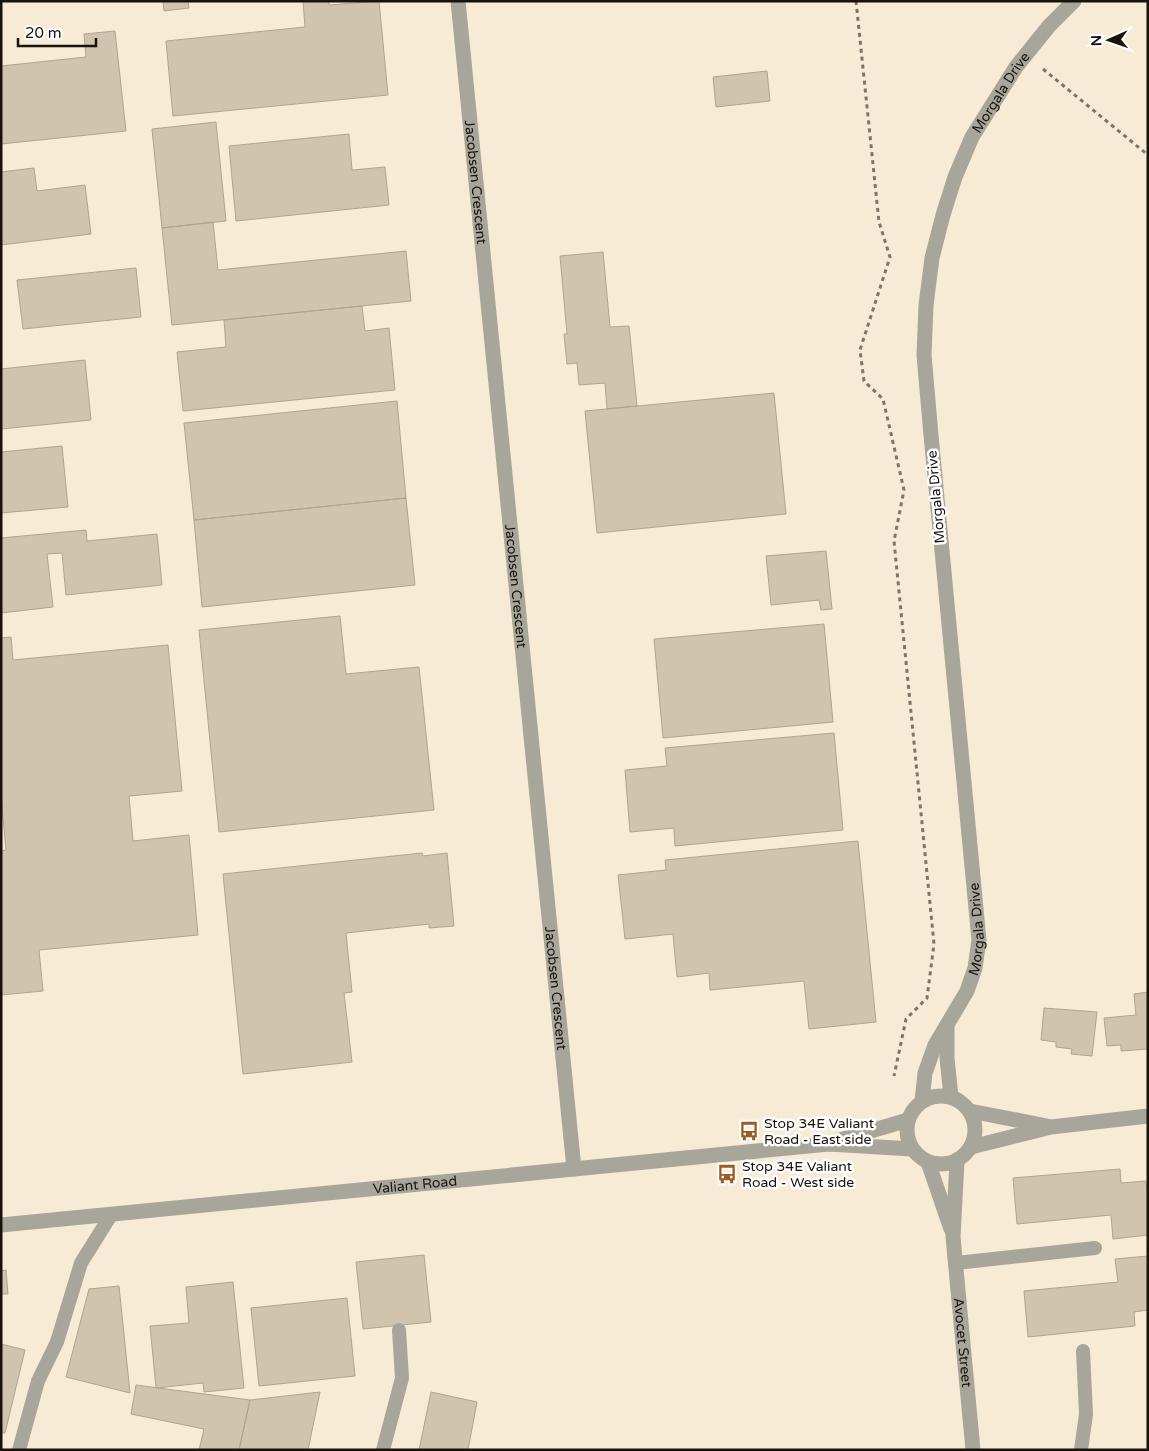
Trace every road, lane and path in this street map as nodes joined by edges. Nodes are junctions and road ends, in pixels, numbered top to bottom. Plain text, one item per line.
1 (458, 1) edge
2 (856, 1) edge
3 (1074, 1) edge
4 (1043, 69) dead end
5 (1148, 155) edge
6 (946, 1026) junction
7 (894, 1076) dead end
8 (951, 1097) junction
9 (922, 1101) junction
10 (970, 1111) junction
11 (1148, 1116) edge
12 (908, 1120) junction
13 (1051, 1127) junction
14 (829, 1144) junction
15 (971, 1147) junction
16 (912, 1149) junction
17 (957, 1161) junction
18 (928, 1162) junction
19 (574, 1169) junction
20 (111, 1214) junction
21 (1, 1225) edge
22 (954, 1237) junction
23 (1095, 1248) dead end
24 (956, 1263) junction
25 (399, 1330) dead end
26 (1083, 1351) dead end
27 (20, 1450) edge
28 (383, 1450) edge
29 (973, 1450) edge
30 (1081, 1450) edge

1 - 19 street, Jacobsen Crescent
2 - 7 path
3 - 6 street, Morgala Drive
4 - 5 path
6 - 8 street
6 - 9 street, Morgala Drive
8 - 9 street
8 - 10 street
9 - 12 street
10 - 13 street
10 - 15 street
11 - 13 street
12 - 14 street, Valiant Road
12 - 16 street
13 - 15 street
14 - 16 street, Valiant Road
14 - 19 street, Valiant Road
15 - 17 street
16 - 18 street
17 - 18 street
17 - 22 street, Avocet Street
18 - 22 street, Avocet Street
19 - 20 street, Valiant Road
20 - 21 street, Valiant Road
20 - 27 lane
22 - 24 street, Avocet Street
23 - 24 lane
24 - 29 street, Avocet Street
25 - 28 lane
26 - 30 lane

